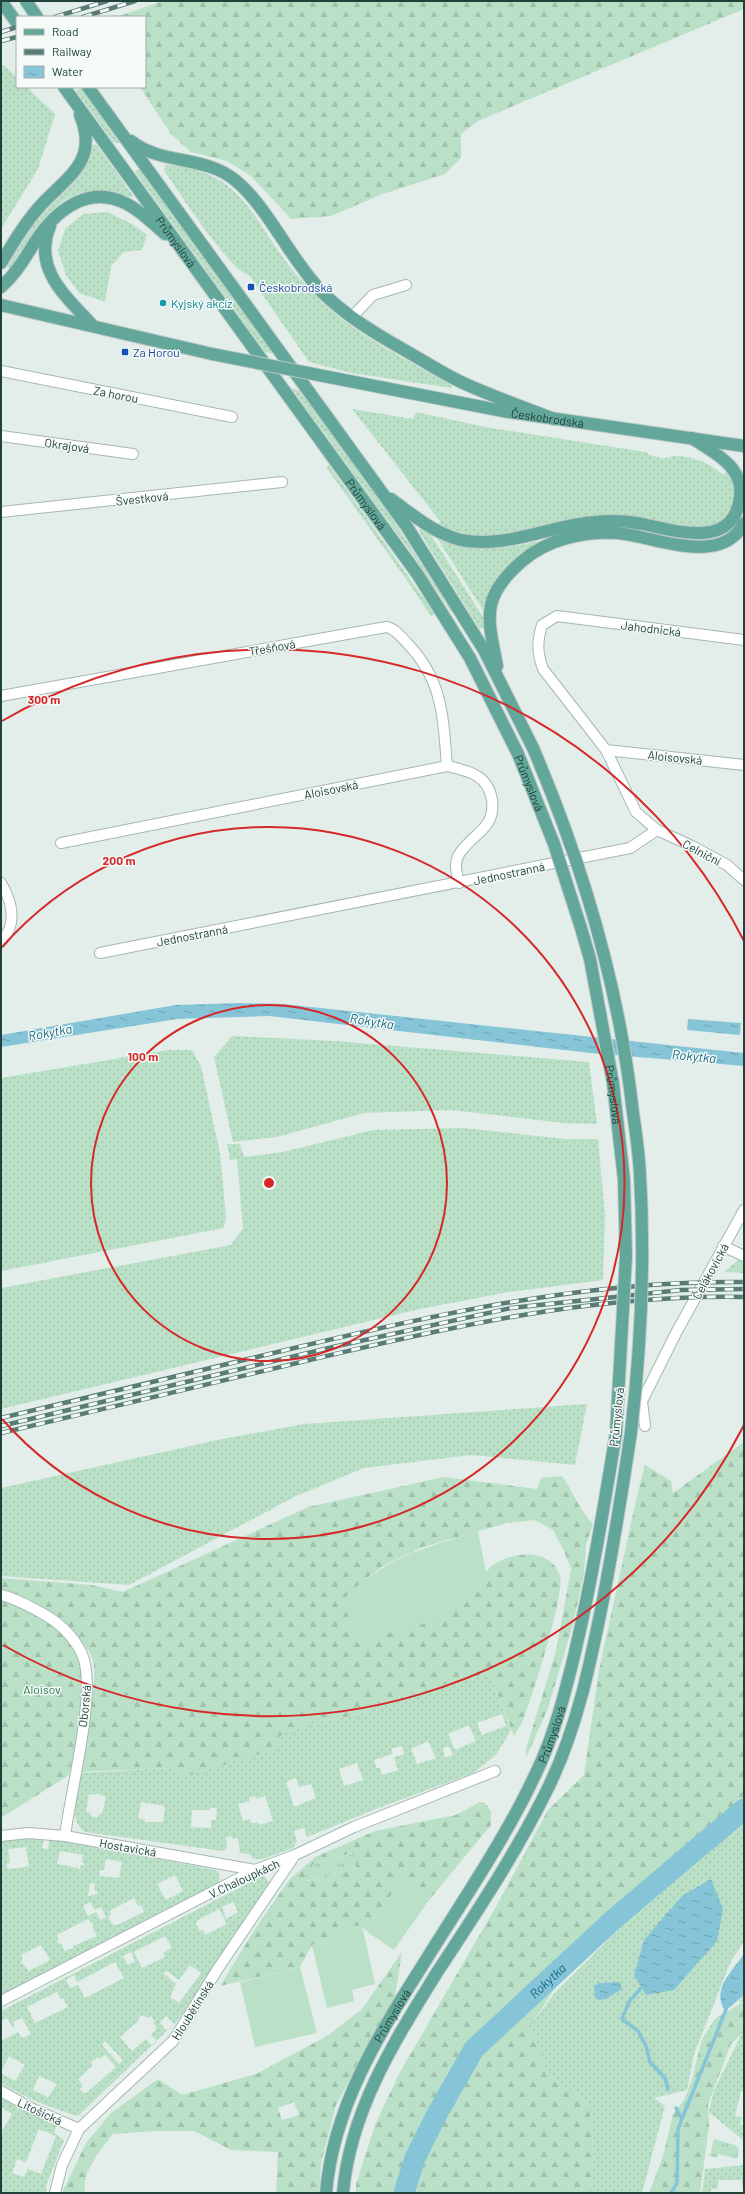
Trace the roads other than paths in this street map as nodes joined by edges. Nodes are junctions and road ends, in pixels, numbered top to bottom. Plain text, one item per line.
1 (1, 1) edge
2 (26, 1) edge
3 (37, 16) edge
4 (16, 22) edge
5 (64, 88) edge
6 (89, 88) edge
7 (75, 103) junction
8 (120, 131) junction
9 (56, 216) junction
10 (180, 247) junction
11 (1, 264) edge
12 (406, 284) dead end
13 (1, 287) edge
14 (1, 305) edge
15 (352, 317) junction
16 (93, 326) junction
17 (1, 371) edge
18 (232, 417) dead end
19 (554, 419) junction
20 (1, 436) edge
21 (692, 438) junction
22 (744, 446) edge
23 (133, 454) dead end
24 (282, 482) dead end
25 (384, 494) junction
26 (1, 512) edge
27 (744, 523) edge
28 (744, 640) edge
29 (498, 677) junction
30 (1, 696) edge
31 (606, 750) junction
32 (744, 765) edge
33 (447, 766) junction
34 (657, 830) junction
35 (61, 843) dead end
36 (744, 880) edge
37 (459, 883) junction
38 (1, 884) edge
39 (1, 942) edge
40 (100, 953) dead end
41 (744, 1210) edge
42 (723, 1246) junction
43 (744, 1256) edge
44 (646, 1426) dead end
45 (1, 1595) edge
46 (495, 1771) dead end
47 (1, 1836) edge
48 (65, 1836) junction
49 (295, 1855) junction
50 (255, 1870) junction
51 (1, 2001) edge
52 (1, 2091) edge
53 (79, 2129) junction
54 (55, 2193) edge
55 (326, 2193) edge
56 (343, 2193) edge

1 - 4 main road
2 - 3 main road
5 - 7 main road, Průmyslová
6 - 8 main road, Průmyslová
7 - 10 main road, Průmyslová
7 - 11 main road
8 - 15 main road
8 - 25 main road, Průmyslová
9 - 10 main road
9 - 13 main road
9 - 16 main road
10 - 55 main road, Průmyslová, bridge
12 - 15 street
14 - 16 main road, Českobrodská
15 - 19 main road
16 - 19 main road, Českobrodská, bridge
17 - 18 street, Za horou
19 - 21 main road, Českobrodská
20 - 23 street, Okrajová
21 - 22 main road, Českobrodská
21 - 25 main road
24 - 26 street, Švestková
25 - 29 main road, Průmyslová
27 - 29 main road
28 - 31 street, Jahodnická
29 - 56 main road, Průmyslová, bridge
30 - 33 street, Třešňová
31 - 32 street, Aloisovská
31 - 34 street
33 - 35 street, Aloisovská
33 - 37 street, Aloisovská
34 - 36 street, Celniční
34 - 37 street, Jednostranná
37 - 40 street, Jednostranná
38 - 39 street
41 - 42 street, Čelákovická
42 - 43 street
42 - 44 street, Čelákovická
45 - 48 street, Oborská
46 - 49 street, V Chaloupkách
47 - 48 street, Hostavická
48 - 50 street, Hostavická
49 - 50 street, V Chaloupkách
49 - 53 street, Hloubětínská
50 - 51 street, V Chaloupkách
52 - 53 street, Litošická
53 - 54 street, Hloubětínská

